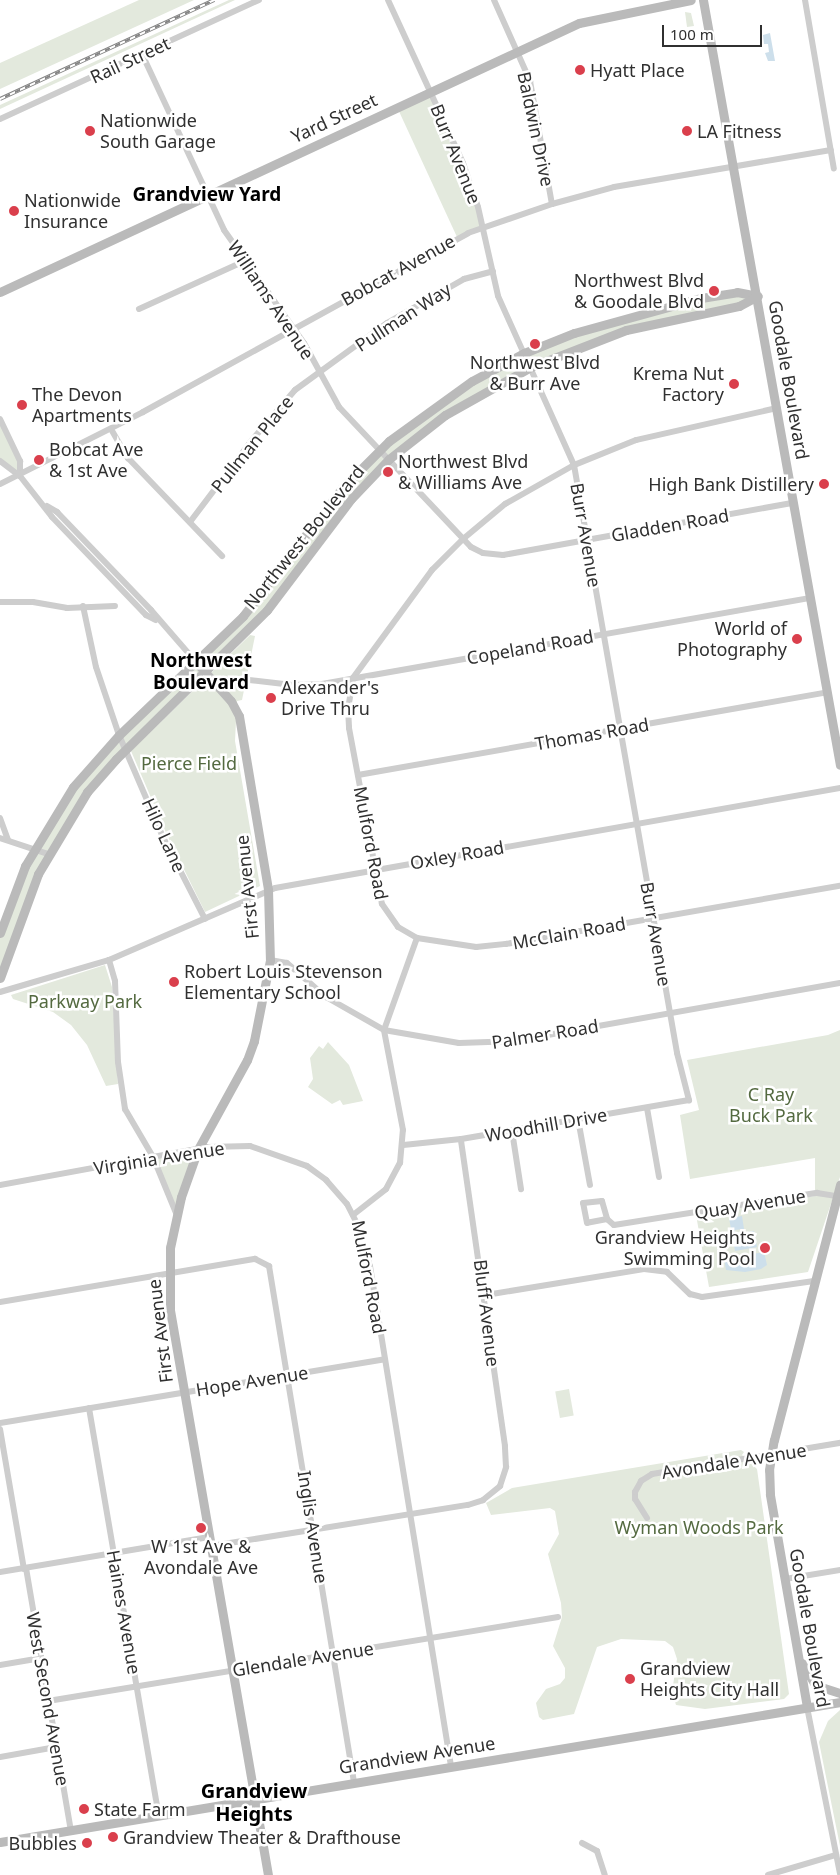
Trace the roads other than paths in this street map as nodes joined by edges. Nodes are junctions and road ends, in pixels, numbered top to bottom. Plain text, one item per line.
1 (259, 0) edge
2 (388, 0) edge
3 (494, 0) edge
4 (691, 0) edge
5 (704, 0) edge
6 (805, 0) edge
7 (517, 52) junction
8 (142, 54) junction
9 (430, 92) junction
10 (0, 119) edge
11 (831, 150) junction
12 (733, 166) junction
13 (834, 169) dead end
14 (207, 195) junction
15 (552, 204) junction
16 (482, 227) junction
17 (245, 261) junction
18 (493, 271) junction
19 (0, 292) edge
20 (758, 296) junction
21 (138, 309) dead end
22 (293, 328) junction
23 (524, 353) junction
24 (531, 367) junction
25 (320, 374) junction
26 (777, 408) junction
27 (0, 419) edge
28 (111, 429) junction
29 (379, 450) junction
30 (389, 460) junction
31 (0, 461) edge
32 (574, 465) junction
33 (20, 476) junction
34 (0, 484) edge
35 (793, 503) junction
36 (190, 522) junction
37 (463, 539) junction
38 (587, 539) junction
39 (222, 556) dead end
40 (810, 598) junction
41 (0, 602) edge
42 (83, 606) junction
43 (115, 606) dead end
44 (604, 634) junction
45 (196, 662) junction
46 (205, 672) junction
47 (353, 678) junction
48 (248, 680) dead end
49 (827, 692) junction
50 (620, 729) junction
51 (119, 735) junction
52 (126, 750) junction
53 (840, 765) edge
54 (358, 775) junction
55 (840, 788) edge
56 (0, 818) edge
57 (636, 824) junction
58 (0, 838) edge
59 (8, 840) junction
60 (34, 848) junction
61 (48, 854) junction
62 (374, 870) junction
63 (840, 886) edge
64 (268, 890) junction
65 (653, 918) junction
66 (205, 919) junction
67 (0, 933) edge
68 (417, 938) junction
69 (109, 960) junction
70 (270, 960) junction
71 (0, 978) edge
72 (840, 983) edge
73 (0, 992) edge
74 (670, 1013) junction
75 (384, 1030) junction
76 (689, 1100) joint
77 (647, 1108) junction
78 (578, 1119) junction
79 (512, 1131) junction
80 (462, 1139) junction
81 (402, 1145) junction
82 (198, 1149) junction
83 (153, 1157) junction
84 (659, 1176) dead end
85 (840, 1184) edge
86 (0, 1185) edge
87 (590, 1185) dead end
88 (521, 1189) dead end
89 (837, 1196) junction
90 (176, 1213) junction
91 (353, 1215) junction
92 (606, 1219) junction
93 (169, 1273) junction
94 (814, 1281) junction
95 (486, 1295) junction
96 (0, 1302) edge
97 (385, 1359) junction
98 (288, 1375) junction
99 (184, 1392) junction
100 (89, 1408) junction
101 (0, 1423) edge
102 (0, 1429) edge
103 (840, 1443) edge
104 (771, 1455) junction
105 (410, 1514) junction
106 (647, 1518) dead end
107 (313, 1529) junction
108 (210, 1541) junction
109 (114, 1553) junction
110 (25, 1568) junction
111 (840, 1570) edge
112 (0, 1572) edge
113 (785, 1580) junction
114 (558, 1617) dead end
115 (430, 1638) junction
116 (796, 1648) junction
117 (333, 1654) junction
118 (41, 1658) junction
119 (0, 1665) edge
120 (232, 1670) junction
121 (137, 1686) junction
122 (840, 1693) edge
123 (48, 1701) junction
124 (840, 1702) edge
125 (807, 1708) junction
126 (56, 1747) junction
127 (0, 1757) edge
128 (451, 1766) junction
129 (354, 1782) junction
130 (255, 1799) junction
131 (159, 1816) junction
132 (71, 1830) junction
133 (0, 1842) edge
134 (582, 1843) dead end
135 (836, 1855) junction
136 (840, 1874) edge
137 (268, 1875) edge
138 (605, 1875) edge
139 (768, 1875) edge

1 - 8 street, Rail Street
2 - 9 street, Burr Avenue
3 - 7 street, Baldwin Drive
4 - 7 main road, Yard Street
5 - 12 main road, Goodale Boulevard
6 - 11 street
7 - 9 main road, Yard Street
7 - 15 street, Baldwin Drive
8 - 10 street, Rail Street
8 - 14 street, Williams Avenue
9 - 14 main road, Yard Street
9 - 16 street, Burr Avenue
11 - 12 street, Bobcat Avenue
11 - 13 street
12 - 15 street, Bobcat Avenue
12 - 20 main road, Goodale Boulevard
14 - 17 street, Williams Avenue
14 - 19 main road, Yard Street
15 - 16 street, Bobcat Avenue
16 - 18 street, Burr Avenue
16 - 22 street, Bobcat Avenue
17 - 21 street
17 - 22 street, Williams Avenue
18 - 23 street, Burr Avenue
18 - 25 street, Pullman Way
20 - 23 main road, Northwest Boulevard
20 - 24 main road, Northwest Boulevard
20 - 26 main road, Goodale Boulevard
22 - 25 street, Williams Avenue
22 - 28 street, Bobcat Avenue
23 - 24 street, Burr Avenue
23 - 29 main road, Northwest Boulevard
24 - 30 main road, Northwest Boulevard
24 - 32 street, Burr Avenue
25 - 29 street, Williams Avenue
25 - 36 street, Pullman Place
26 - 32 street
26 - 35 main road, Goodale Boulevard
27 - 33 street
28 - 33 street, Bobcat Avenue
28 - 36 street
29 - 30 street, Williams Avenue
29 - 45 main road, Northwest Boulevard
30 - 37 street, Williams Avenue
30 - 46 main road, Northwest Boulevard
31 - 33 street, First Avenue
32 - 37 street
32 - 38 street, Burr Avenue
33 - 34 street, Bobcat Avenue
33 - 45 street, First Avenue
35 - 38 street, Gladden Road
35 - 40 main road, Goodale Boulevard
36 - 39 street
37 - 38 street, Gladden Road
37 - 47 street
38 - 44 street, Burr Avenue
40 - 44 street, Copeland Road
40 - 49 main road, Goodale Boulevard
41 - 42 street
42 - 43 street
42 - 51 street, Hilo Lane
44 - 47 street, Copeland Road
44 - 50 street, Burr Avenue
45 - 46 main road, First Avenue
45 - 51 main road, Northwest Boulevard
46 - 52 main road, Northwest Boulevard
46 - 64 main road, First Avenue
47 - 48 street, Copeland Road
47 - 54 street, Mulford Road
49 - 50 street, Thomas Road
49 - 53 main road, Goodale Boulevard
50 - 54 street, Thomas Road
50 - 57 street, Burr Avenue
51 - 52 street, Hilo Lane
51 - 60 main road, Northwest Boulevard
52 - 61 main road, Northwest Boulevard
52 - 66 street, Hilo Lane
54 - 62 street, Mulford Road
55 - 57 street, Oxley Road
56 - 59 street
57 - 62 street, Oxley Road
57 - 65 street, Burr Avenue
58 - 59 street
59 - 60 street
60 - 61 street
60 - 67 main road, Northwest Boulevard
61 - 71 main road, Northwest Boulevard
62 - 64 street, Oxley Road
62 - 68 street, Mulford Road
63 - 65 street, McClain Road
64 - 66 street, Oxley Road
64 - 70 main road, First Avenue
65 - 68 street, McClain Road
65 - 74 street, Burr Avenue
66 - 69 street, Oxley Road
68 - 75 street
69 - 73 street, Oxley Road
69 - 83 street
70 - 75 street, Palmer Road
70 - 82 main road, First Avenue
72 - 74 street, Palmer Road
74 - 75 street, Palmer Road
74 - 76 street, Burr Avenue
75 - 81 street, Mulford Road
76 - 77 street, Woodhill Drive
77 - 78 street, Woodhill Drive
77 - 84 street
78 - 79 street, Woodhill Drive
78 - 87 street
79 - 80 street, Woodhill Drive
79 - 88 street
80 - 81 street, Woodhill Drive
80 - 95 street, Bluff Avenue
81 - 91 street, Mulford Road
82 - 83 street, Virginia Avenue
82 - 90 main road, First Avenue
82 - 91 street, Virginia Avenue
83 - 86 street, Virginia Avenue
83 - 90 street
85 - 89 main road, Goodale Boulevard
89 - 92 street, Quay Avenue
89 - 94 main road, Goodale Boulevard
90 - 93 main road, First Avenue
91 - 97 street, Mulford Road
92 - 92 street, Quay Avenue
93 - 96 street
93 - 98 street, Inglis Avenue
93 - 99 main road, First Avenue
94 - 95 street
94 - 104 main road, Goodale Boulevard
95 - 105 street, Bluff Avenue
97 - 98 street, Hope Avenue
97 - 105 street, Mulford Road
98 - 99 street, Hope Avenue
98 - 107 street, Inglis Avenue
99 - 100 street, Hope Avenue
99 - 108 main road, First Avenue
100 - 101 street, Hope Avenue
100 - 109 street, Haines Avenue
102 - 110 street, West Second Avenue
103 - 104 street, Avondale Avenue
104 - 106 street, Avondale Avenue
104 - 113 main road, Goodale Boulevard
105 - 107 street
105 - 115 street, Mulford Road
107 - 108 street
107 - 117 street, Inglis Avenue
108 - 109 street
108 - 120 main road, First Avenue
109 - 110 street
109 - 121 street, Haines Avenue
110 - 112 street
110 - 118 street, West Second Avenue
111 - 113 street
113 - 116 main road, Goodale Boulevard
114 - 115 street, Glendale Avenue
115 - 117 street, Glendale Avenue
115 - 128 street, Mulford Road
116 - 122 main road
116 - 125 main road, Goodale Boulevard
117 - 120 street, Glendale Avenue
117 - 129 street, Inglis Avenue
118 - 119 street
118 - 123 street, West Second Avenue
120 - 121 street, Glendale Avenue
120 - 130 main road, First Avenue
121 - 123 street, Glendale Avenue
121 - 131 street, Haines Avenue
123 - 126 street, West Second Avenue
124 - 125 main road, Grandview Avenue
125 - 128 main road, Grandview Avenue
125 - 135 street, Goodale Boulevard
126 - 127 street
126 - 132 street, West Second Avenue
128 - 129 main road, Grandview Avenue
129 - 130 main road, Grandview Avenue
130 - 131 main road, Grandview Avenue
130 - 137 main road, First Avenue
131 - 132 main road, Grandview Avenue
132 - 133 main road, Grandview Avenue
134 - 138 street
135 - 136 street, Goodale Boulevard
135 - 139 street

